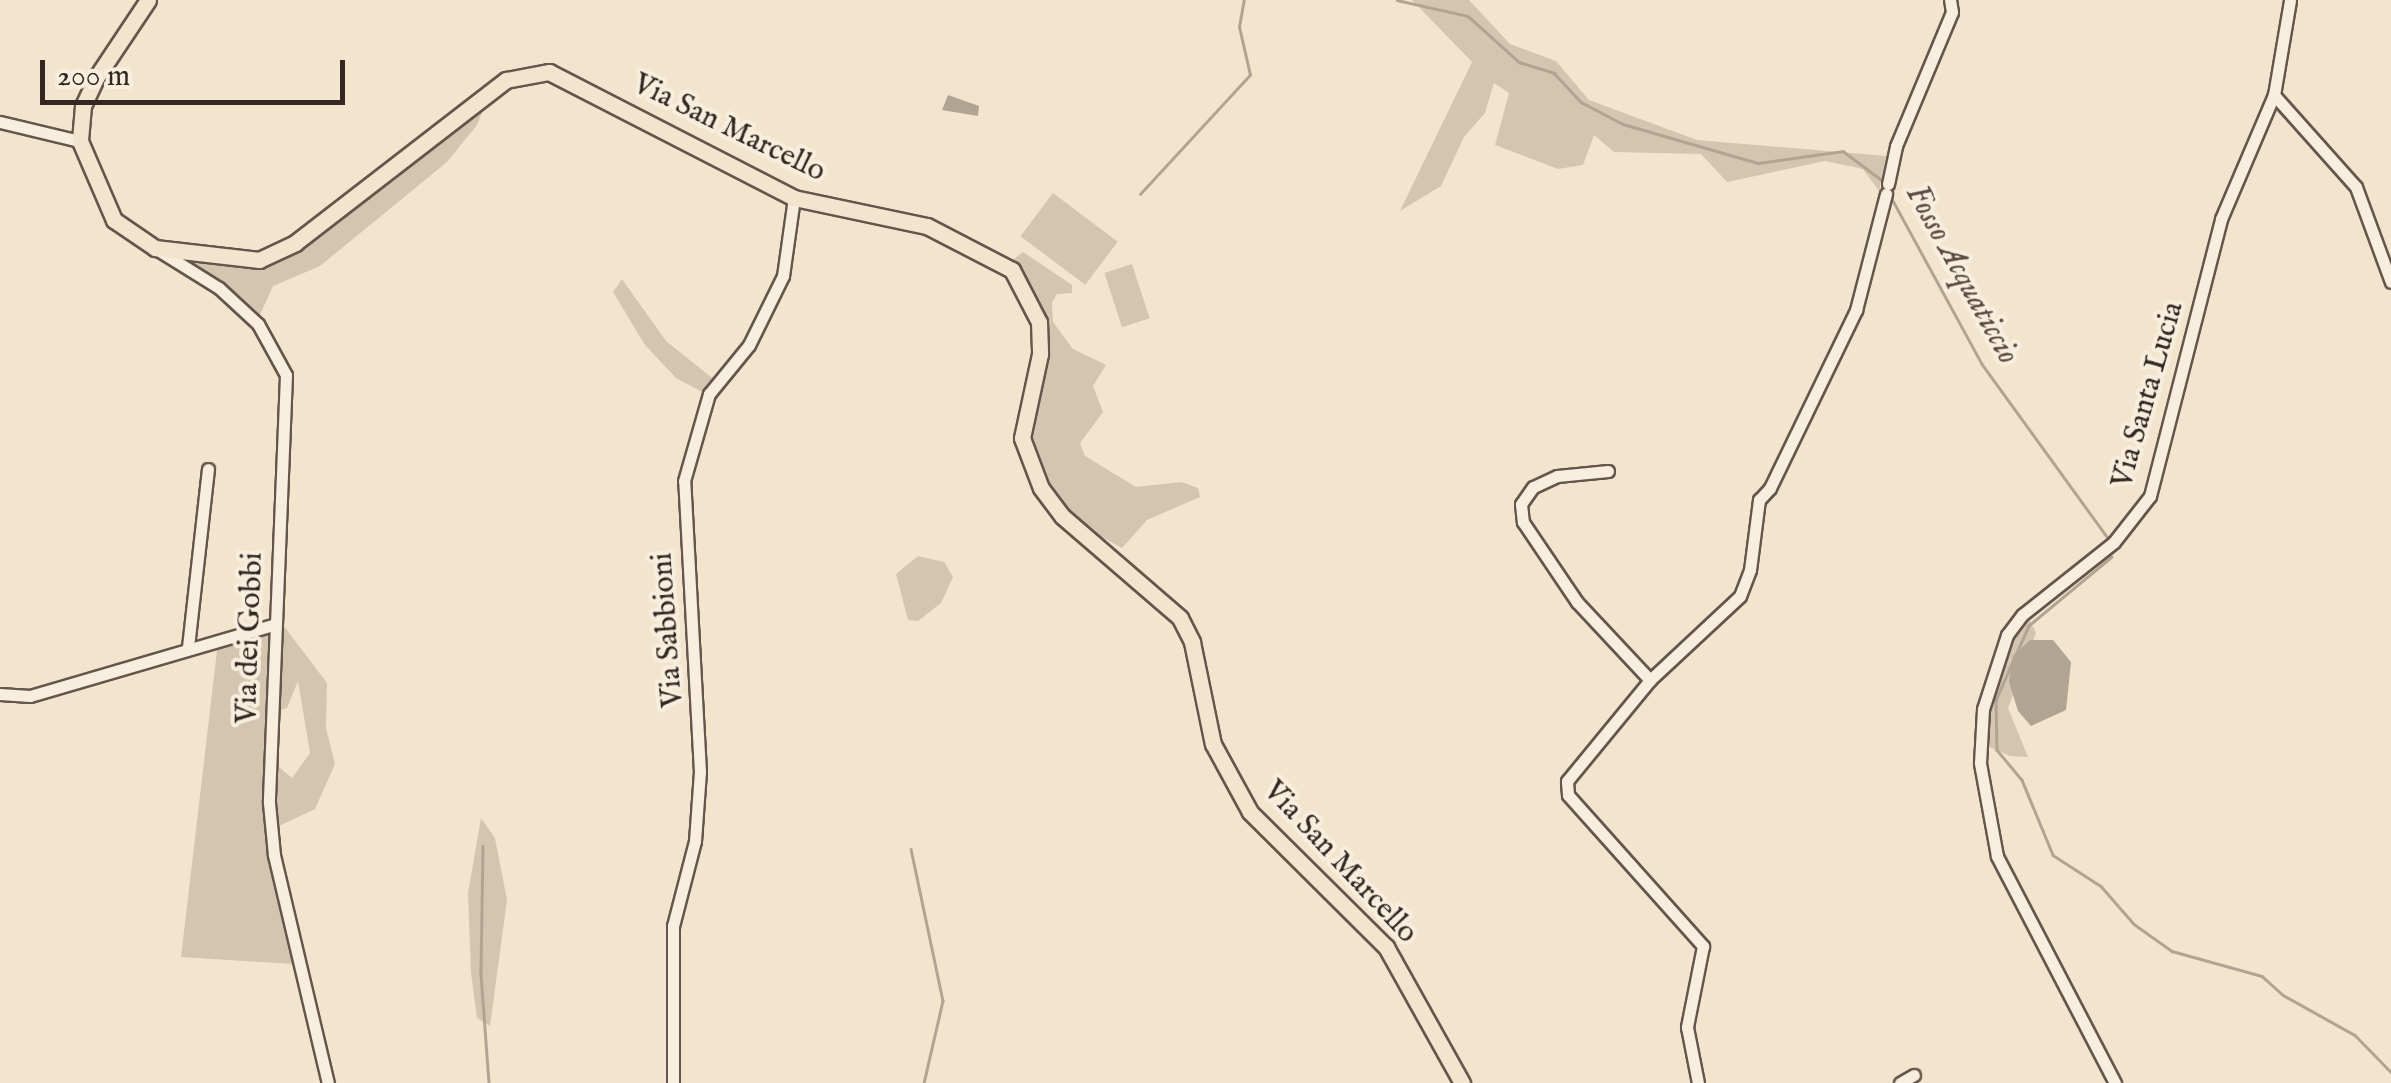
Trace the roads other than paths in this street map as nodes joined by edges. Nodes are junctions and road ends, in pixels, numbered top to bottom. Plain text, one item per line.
1 (148, 0) edge
2 (1950, 0) edge
3 (2290, 0) edge
4 (2274, 95) junction
5 (0, 122) edge
6 (80, 141) junction
7 (794, 198) junction
8 (154, 248) junction
9 (2391, 282) edge
10 (208, 469) dead end
11 (1608, 471) dead end
12 (276, 624) junction
13 (188, 647) junction
14 (1650, 680) junction
15 (0, 694) edge
16 (1914, 1075) dead end
17 (328, 1083) edge
18 (673, 1083) edge
19 (1462, 1083) edge
20 (1698, 1083) edge
21 (1900, 1083) edge
22 (2115, 1083) edge

1 - 6 main road
2 - 14 street
3 - 4 street, Via Santa Lucia
4 - 9 street
4 - 22 street, Via Santa Lucia
5 - 6 street
6 - 8 main road, Via San Marcello
7 - 8 main road, Via San Marcello
7 - 18 street, Via Sabbioni
7 - 19 main road, Via San Marcello
8 - 12 street, Via dei Gobbi
10 - 13 street
11 - 14 street
12 - 13 street
12 - 17 street, Via dei Gobbi
13 - 15 street
14 - 20 street
16 - 21 street

